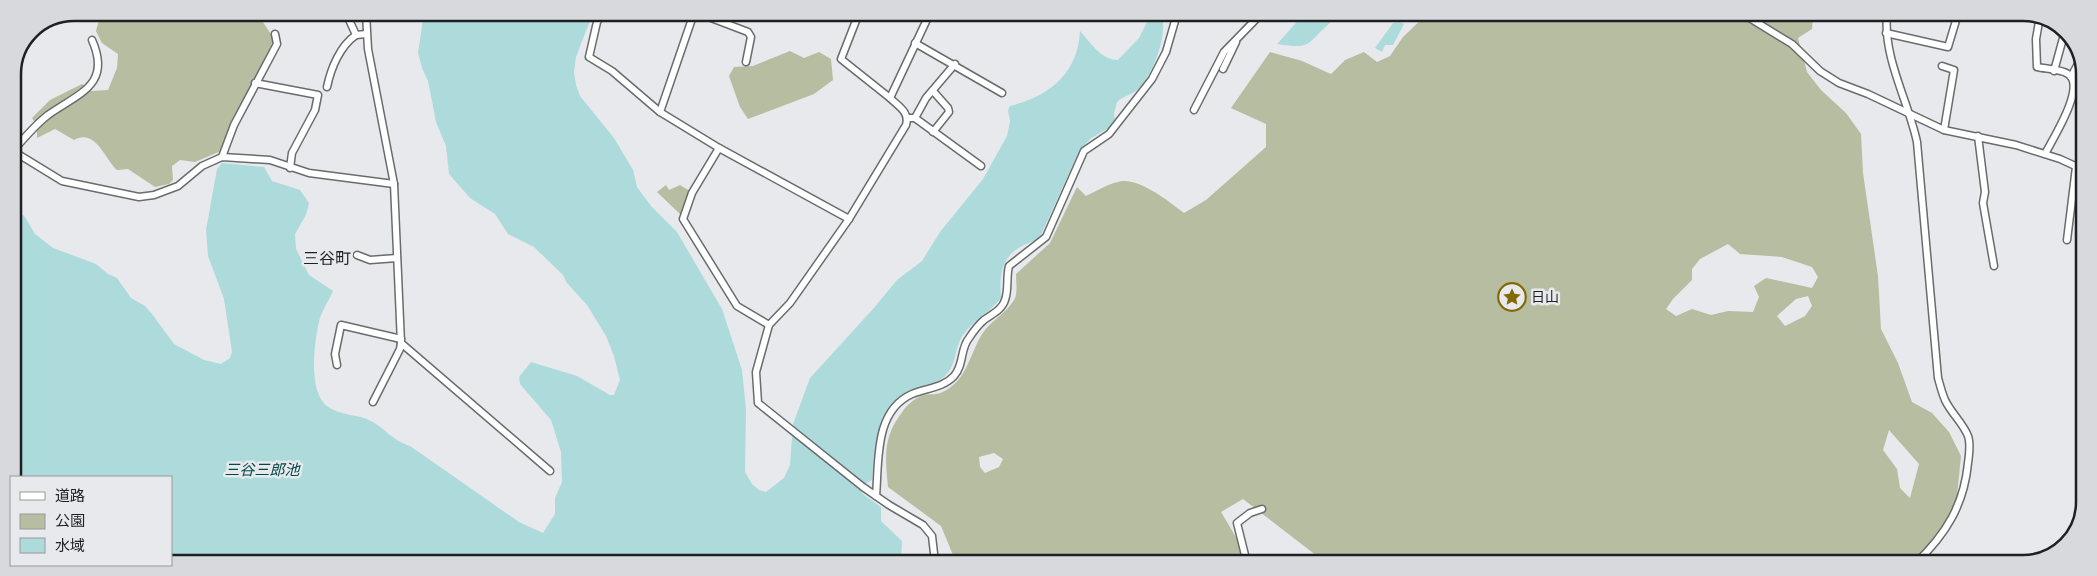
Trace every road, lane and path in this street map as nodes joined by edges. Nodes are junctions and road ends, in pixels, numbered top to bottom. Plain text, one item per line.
1 (350, 21) edge
2 (366, 21) edge
3 (598, 21) edge
4 (691, 21) edge
5 (719, 21) edge
6 (855, 21) edge
7 (926, 21) edge
8 (1175, 21) edge
9 (1255, 21) edge
10 (1754, 21) edge
11 (1887, 21) edge
12 (1956, 21) edge
13 (2039, 24) edge
14 (1886, 33) junction
15 (275, 34) dead end
16 (366, 34) junction
17 (356, 35) junction
18 (1242, 36) junction
19 (2063, 39) edge
20 (92, 40) dead end
21 (915, 43) junction
22 (746, 62) dead end
23 (955, 64) junction
24 (1942, 66) dead end
25 (2076, 68) edge
26 (1223, 69) dead end
27 (2054, 71) junction
28 (2071, 77) junction
29 (255, 83) junction
30 (327, 87) dead end
31 (933, 91) junction
32 (1002, 92) dead end
33 (890, 98) junction
34 (1194, 110) dead end
35 (660, 112) junction
36 (1911, 116) junction
37 (911, 118) junction
38 (1944, 130) junction
39 (933, 132) junction
40 (1978, 136) junction
41 (21, 143) edge
42 (718, 148) junction
43 (2045, 154) junction
44 (21, 156) edge
45 (222, 157) junction
46 (981, 166) dead end
47 (2076, 167) joint
48 (290, 168) junction
49 (394, 184) junction
50 (849, 218) junction
51 (2068, 240) dead end
52 (357, 255) dead end
53 (397, 258) junction
54 (1994, 266) dead end
55 (769, 325) junction
56 (401, 341) junction
57 (337, 365) dead end
58 (373, 402) dead end
59 (550, 471) dead end
60 (876, 496) junction
61 (1262, 509) dead end
62 (935, 555) edge
63 (1245, 555) edge
64 (1925, 555) edge

1 - 17 street
2 - 16 street
3 - 35 street
4 - 35 street
5 - 22 street
6 - 33 street
7 - 21 street
8 - 60 street
9 - 18 street
10 - 36 street
11 - 14 street
12 - 14 street
13 - 27 street
14 - 36 street
15 - 29 street
16 - 17 street
16 - 49 street
17 - 30 street
18 - 26 street
18 - 34 street
19 - 27 street
20 - 41 street
21 - 23 street
21 - 33 street
23 - 31 street
23 - 32 street
24 - 38 street
25 - 28 street
27 - 28 street
28 - 43 street
29 - 45 street
29 - 48 street
31 - 37 street
31 - 39 street
33 - 37 street
35 - 42 street
36 - 38 street
36 - 64 street
37 - 39 street
37 - 50 street
38 - 40 street
39 - 46 street
40 - 43 street
40 - 54 street
42 - 50 street
42 - 55 street
43 - 47 street
44 - 45 street
45 - 48 street
47 - 51 street
48 - 49 street
49 - 53 street
50 - 55 street
52 - 53 street
53 - 56 street
55 - 60 street
56 - 57 street
56 - 58 street
56 - 59 street
60 - 62 street
61 - 63 street

